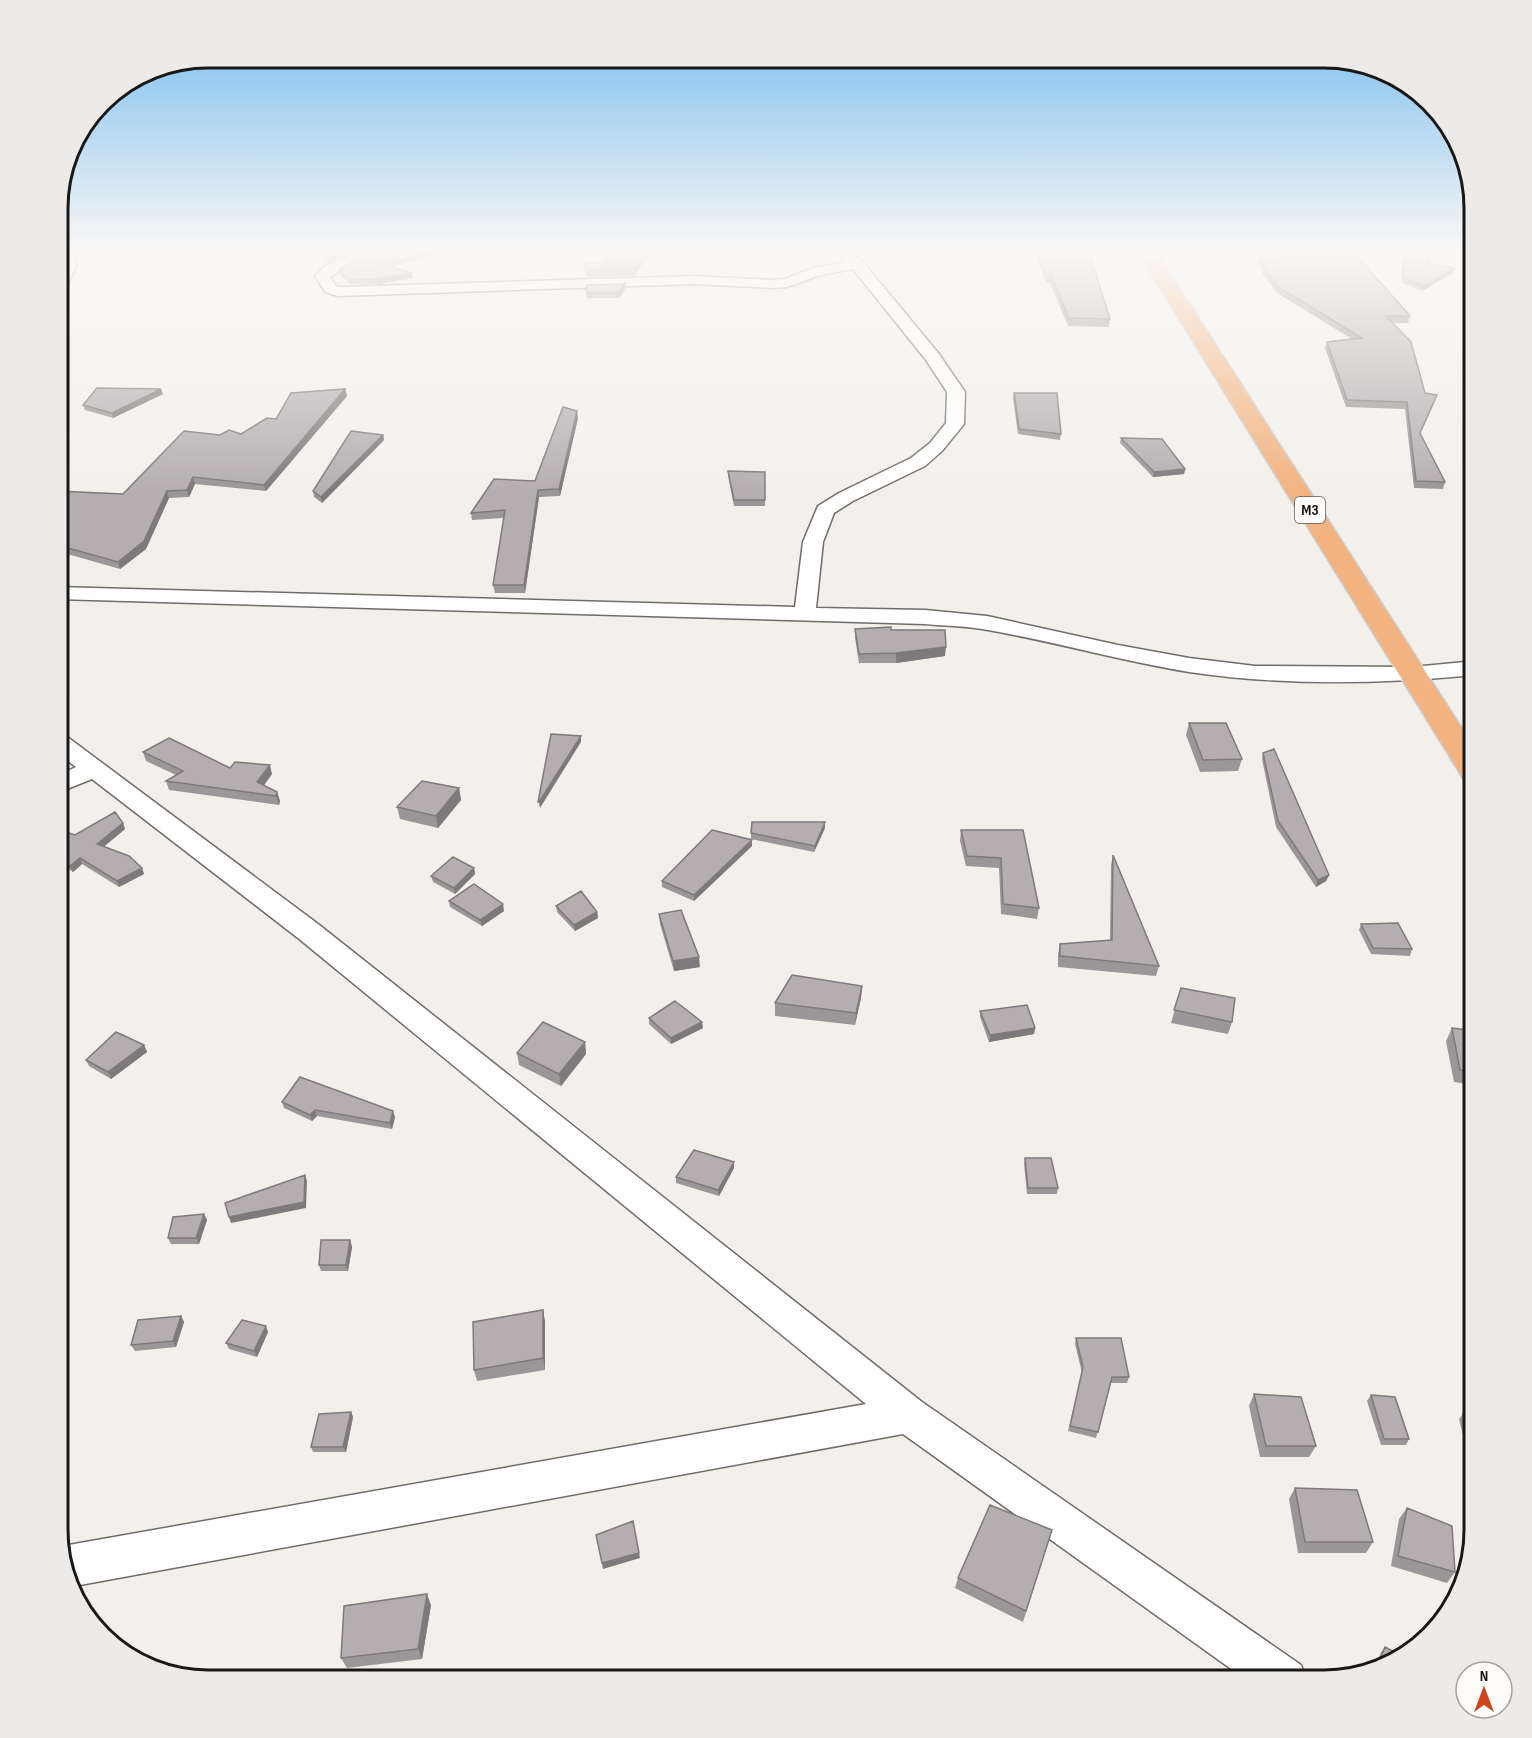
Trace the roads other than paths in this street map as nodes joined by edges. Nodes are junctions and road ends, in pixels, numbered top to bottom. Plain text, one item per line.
1 (911, 330) edge
2 (1196, 330) edge
3 (68, 593) edge
4 (805, 614) junction
5 (1464, 669) edge
6 (1413, 674) junction
7 (68, 749) edge
8 (1464, 755) edge
9 (94, 769) junction
10 (68, 780) edge
11 (908, 1415) junction
12 (72, 1565) edge
13 (1269, 1670) edge

1 - 4 street
2 - 6 main road, M3
3 - 4 street
4 - 6 street
5 - 6 street
6 - 8 main road, M3
7 - 9 street
9 - 10 street
9 - 11 street
11 - 12 street
11 - 13 street

